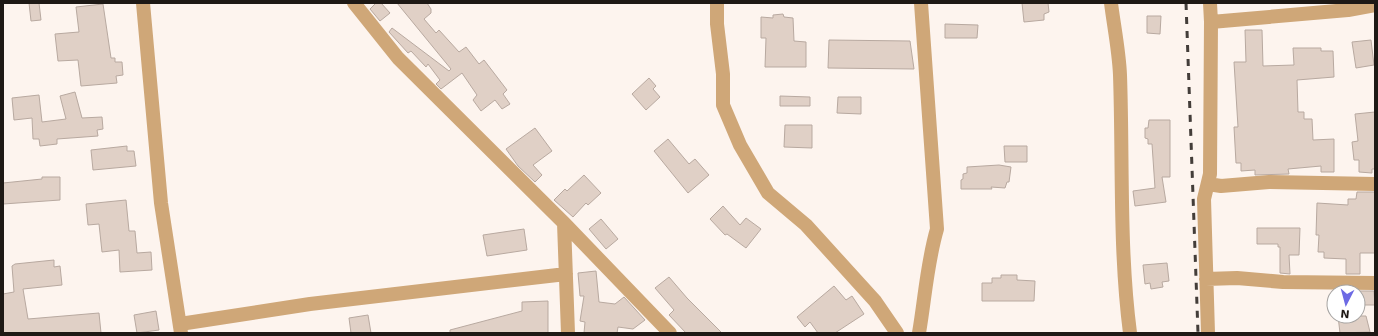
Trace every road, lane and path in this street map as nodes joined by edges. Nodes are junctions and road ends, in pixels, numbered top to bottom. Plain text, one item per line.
1 (144, 3) edge
2 (354, 3) edge
3 (717, 3) edge
4 (921, 3) edge
5 (1111, 3) edge
6 (1210, 3) edge
7 (1375, 5) edge
8 (1211, 22) junction
9 (1208, 184) junction
10 (1375, 184) edge
11 (564, 223) junction
12 (566, 274) junction
13 (1206, 279) junction
14 (1375, 283) edge
15 (181, 329) edge
16 (568, 333) edge
17 (670, 333) edge
18 (897, 333) edge
19 (919, 333) edge
20 (1130, 333) edge
21 (1208, 333) edge

1 - 15 street
2 - 11 street
3 - 18 street
4 - 19 street
5 - 20 street
6 - 8 street
7 - 8 street
8 - 9 street
9 - 10 street
9 - 13 street
11 - 12 street
11 - 17 street
12 - 15 street
12 - 16 street
13 - 14 street
13 - 21 street

